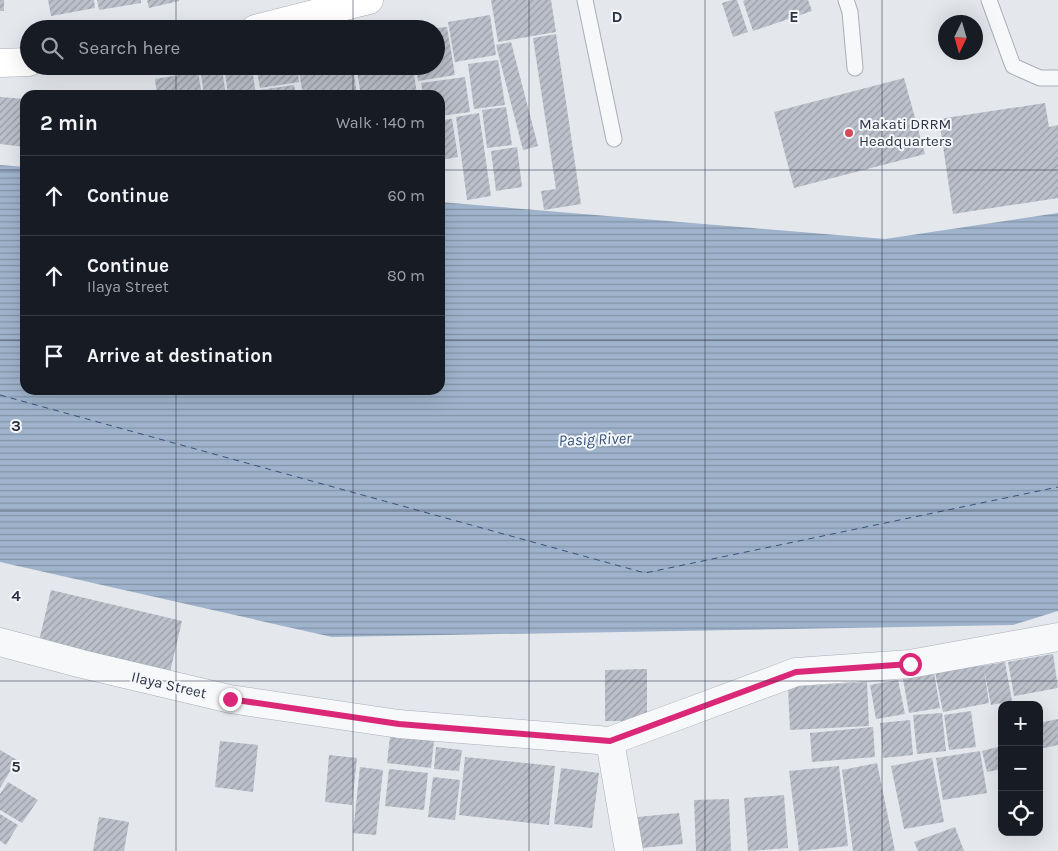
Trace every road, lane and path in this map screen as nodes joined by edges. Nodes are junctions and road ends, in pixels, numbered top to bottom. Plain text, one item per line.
1 (369, 0) edge
2 (585, 0) edge
3 (846, 0) edge
4 (989, 0) edge
5 (290, 20) edge
6 (20, 62) edge
7 (0, 63) edge
8 (855, 68) dead end
9 (1058, 78) edge
10 (614, 139) dead end
11 (1058, 637) edge
12 (0, 642) edge
13 (610, 741) junction
14 (629, 851) edge

1 - 5 main road
2 - 10 lane
3 - 8 lane
4 - 9 lane
6 - 7 main road
11 - 13 street
12 - 13 street, Ilaya Street
13 - 14 street

